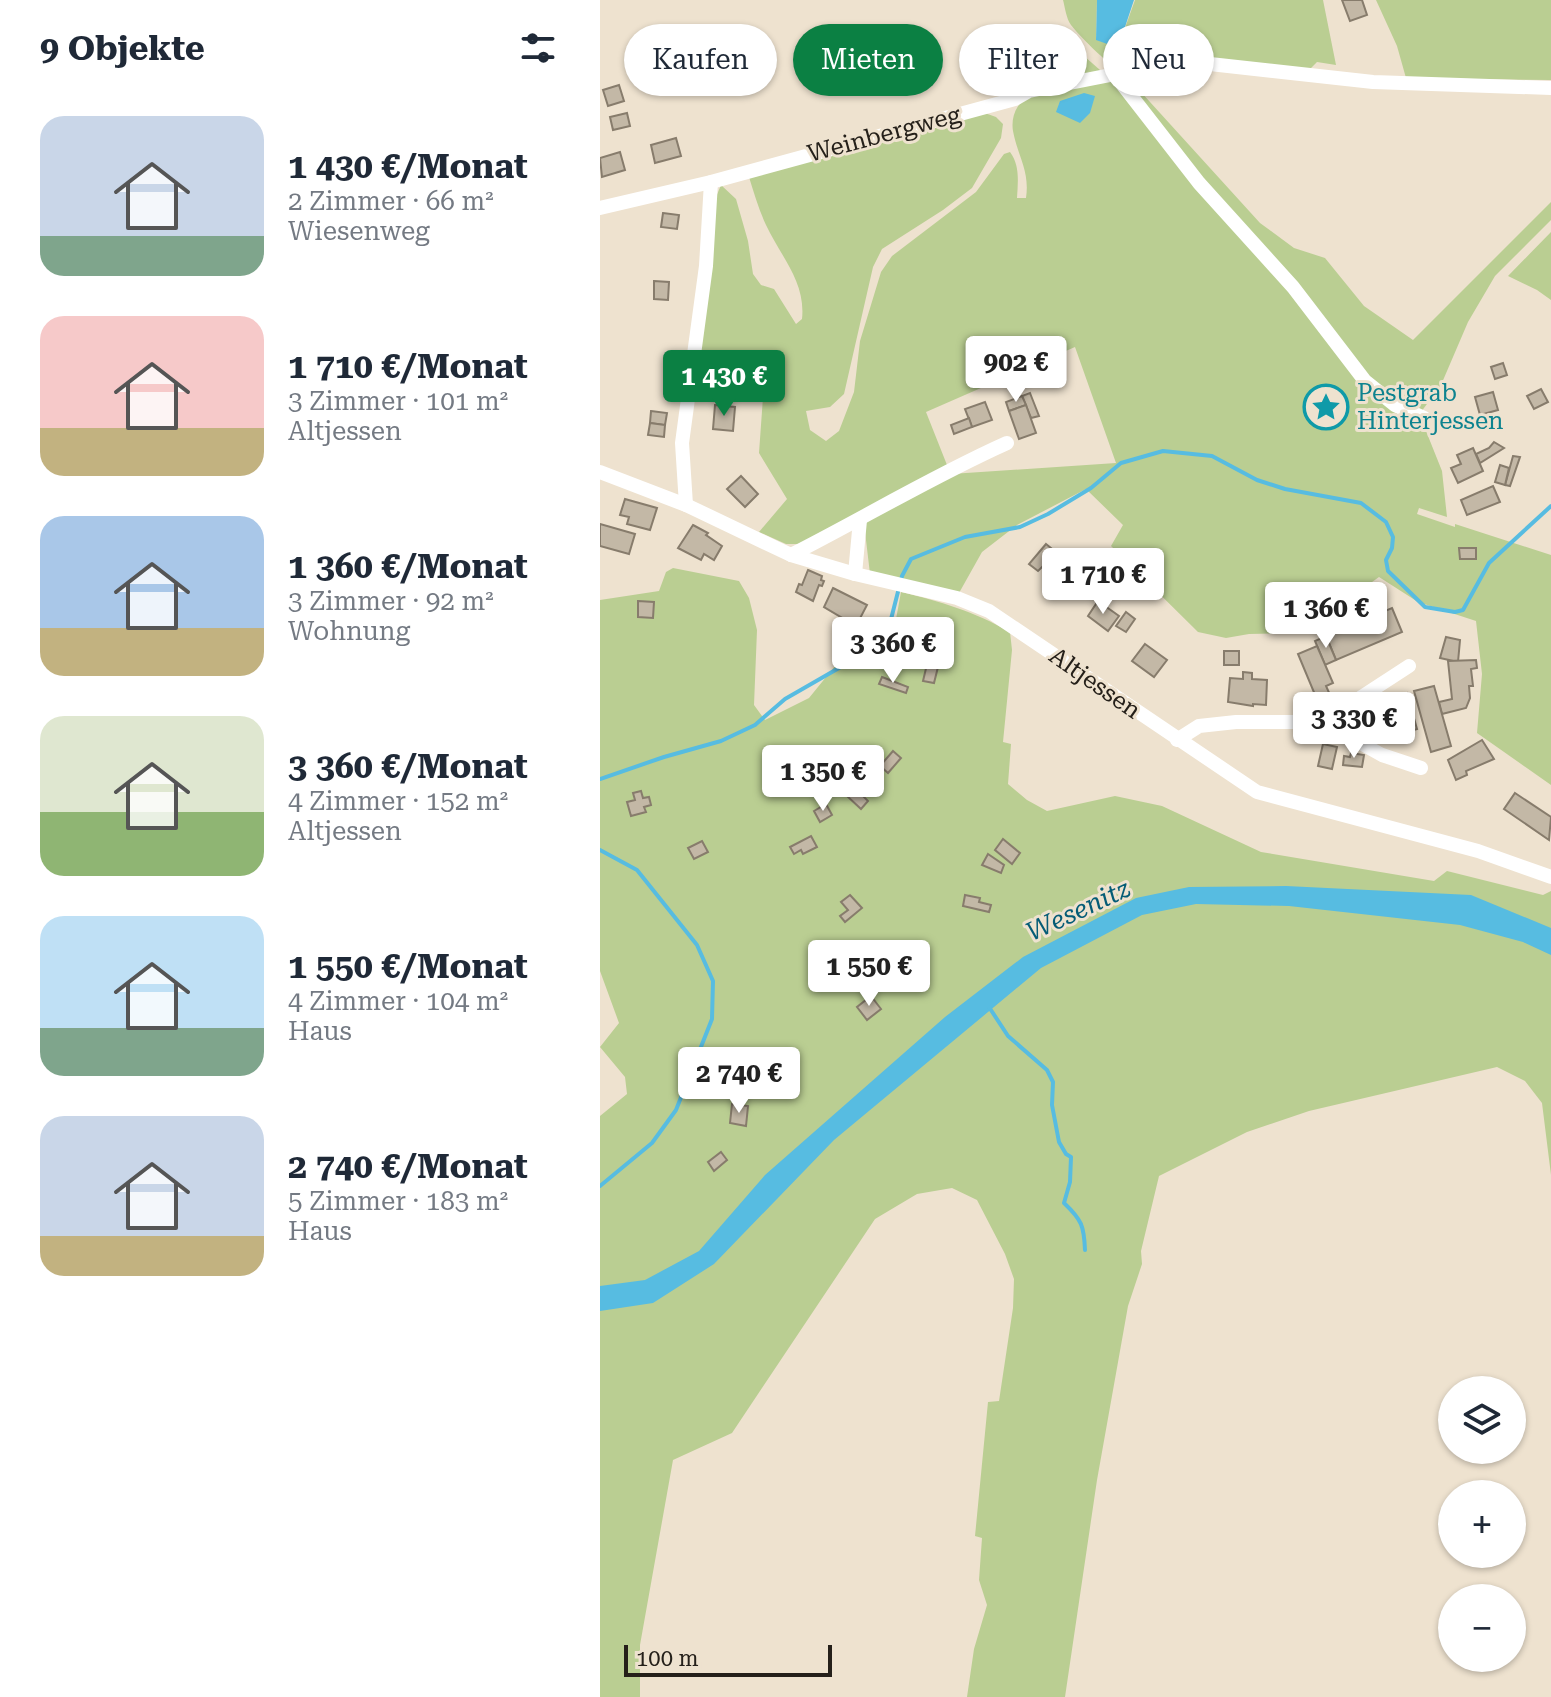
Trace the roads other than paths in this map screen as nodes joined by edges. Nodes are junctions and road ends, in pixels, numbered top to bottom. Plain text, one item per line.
1 (1214, 64) edge
2 (1103, 77) edge
3 (1551, 88) edge
4 (1131, 96) edge
5 (711, 182) junction
6 (600, 208) edge
7 (1424, 418) dead end
8 (1007, 443) dead end
9 (600, 472) edge
10 (686, 505) junction
11 (860, 520) junction
12 (791, 555) junction
13 (855, 574) junction
14 (1409, 666) dead end
15 (1323, 722) junction
16 (1177, 740) junction
17 (1421, 768) dead end
18 (1548, 876) edge

1 - 3 street, Weinbergweg
2 - 5 street, Weinbergweg
4 - 7 street
5 - 6 street, Weinbergweg
5 - 10 street
8 - 11 street
9 - 10 street, Altjessen
10 - 12 street, Altjessen
11 - 12 street
11 - 13 street
12 - 13 street, Altjessen
13 - 16 street, Altjessen
14 - 15 street
15 - 16 street
15 - 17 street
16 - 18 street, Altjessen

